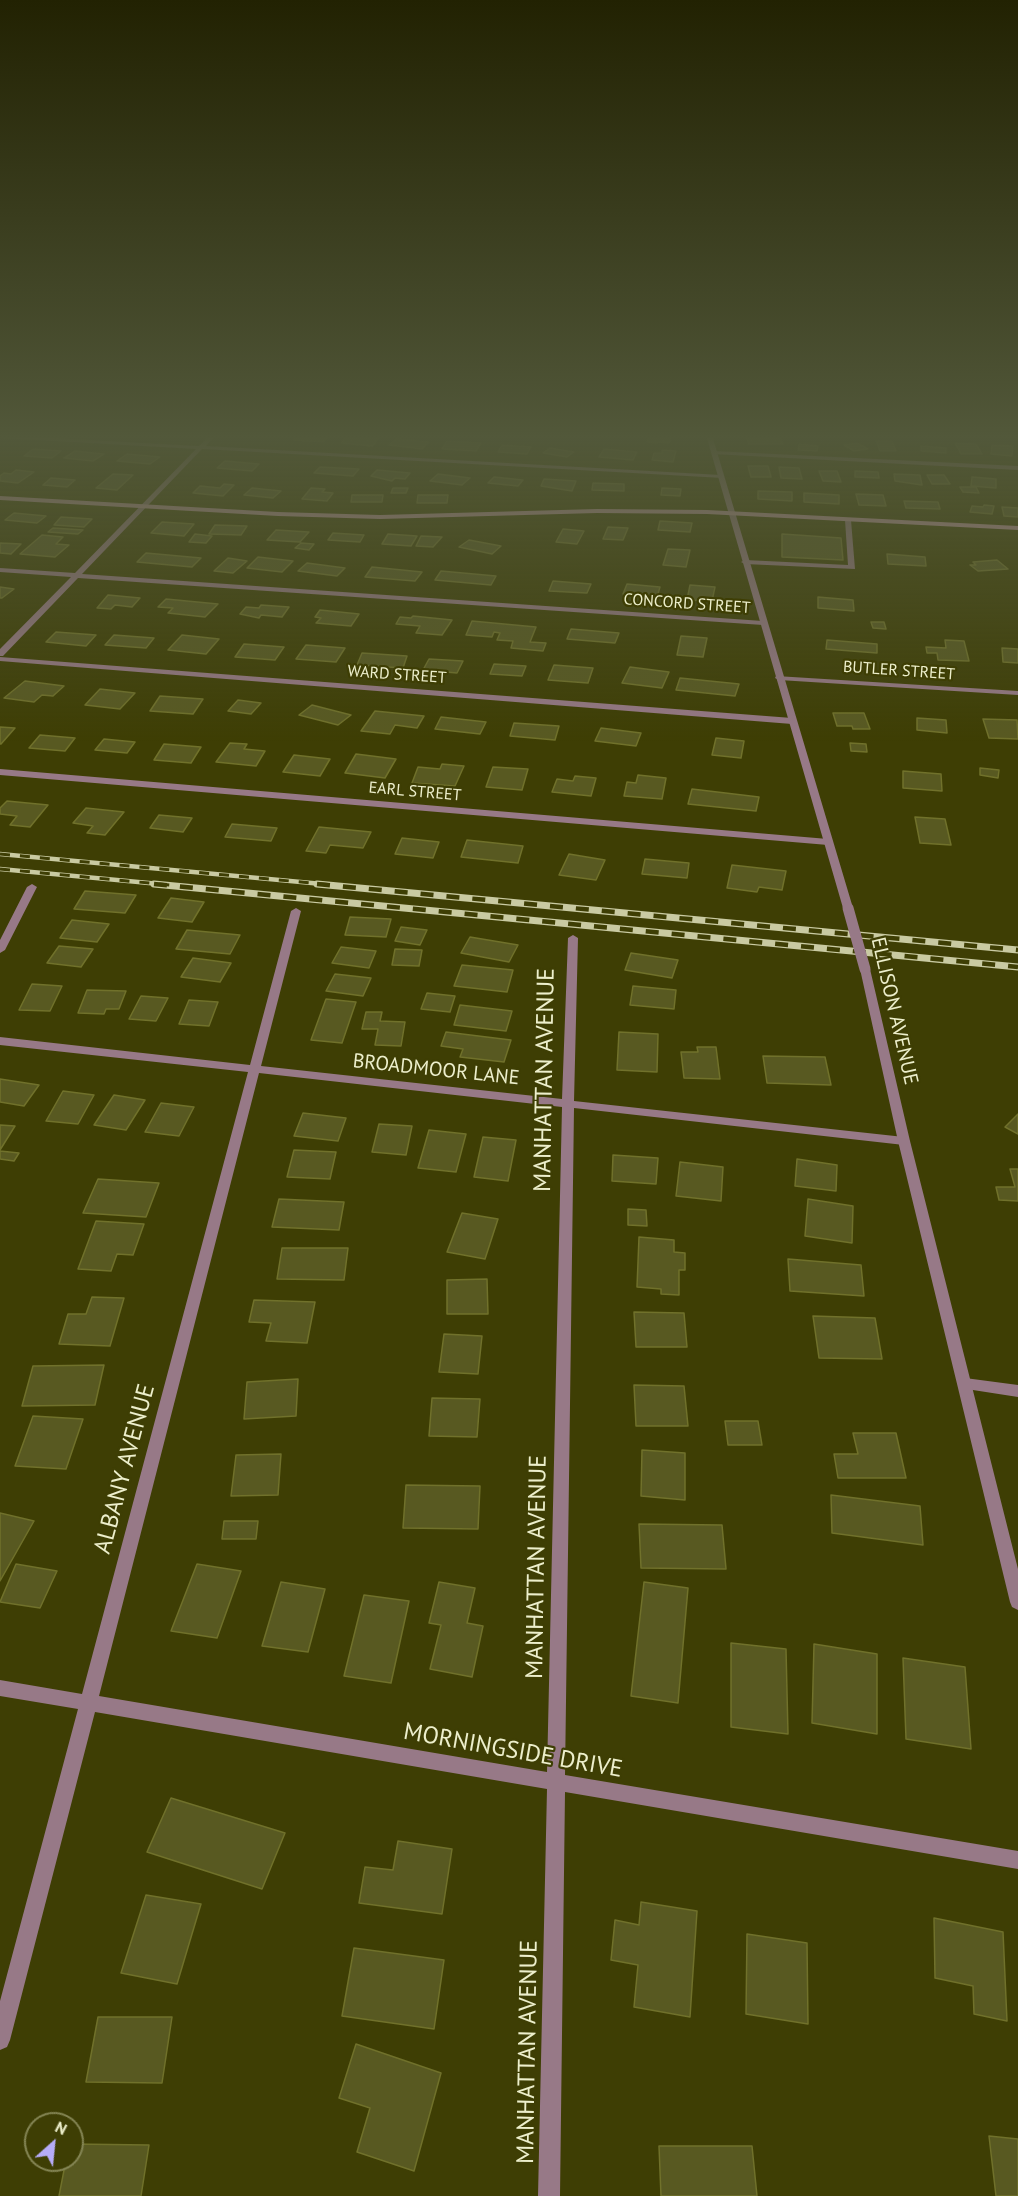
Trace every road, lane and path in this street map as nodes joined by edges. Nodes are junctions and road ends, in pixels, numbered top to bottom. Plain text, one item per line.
1 (113, 537) edge
2 (738, 537) edge
3 (849, 537) edge
4 (745, 562) junction
5 (0, 570) edge
6 (77, 575) junction
7 (763, 623) junction
8 (0, 654) edge
9 (0, 659) edge
10 (779, 678) junction
11 (1018, 693) edge
12 (792, 721) junction
13 (0, 772) edge
14 (828, 842) junction
15 (32, 888) dead end
16 (296, 911) dead end
17 (573, 938) dead end
18 (0, 950) edge
19 (0, 1041) edge
20 (254, 1069) junction
21 (568, 1104) junction
22 (904, 1141) junction
23 (965, 1384) junction
24 (1018, 1390) edge
25 (1018, 1602) edge
26 (0, 1688) edge
27 (88, 1703) junction
28 (557, 1783) junction
29 (1018, 1860) edge
30 (0, 2040) edge
31 (549, 2196) edge

1 - 6 street
2 - 4 street, ELLISON AVENUE
3 - 4 street
4 - 7 street, ELLISON AVENUE
5 - 6 street, CONCORD STREET
6 - 7 street, CONCORD STREET
6 - 8 street
7 - 10 street, ELLISON AVENUE
9 - 12 street, WARD STREET
10 - 11 street, BUTLER STREET
10 - 12 street, ELLISON AVENUE
12 - 14 street, ELLISON AVENUE
13 - 14 street, EARL STREET
14 - 22 street, ELLISON AVENUE, bridge
15 - 18 street
16 - 20 street, ALBANY AVENUE
17 - 21 street, MANHATTAN AVENUE
19 - 20 street, BROADMOOR LANE
20 - 21 street, BROADMOOR LANE
20 - 27 street, ALBANY AVENUE
21 - 22 street, BROADMOOR LANE
21 - 28 street, MANHATTAN AVENUE
22 - 23 street, ELLISON AVENUE
23 - 24 street
23 - 25 street, ELLISON AVENUE
26 - 27 street, MORNINGSIDE DRIVE
27 - 28 street, MORNINGSIDE DRIVE
27 - 30 street, ALBANY AVENUE
28 - 29 street, MORNINGSIDE DRIVE
28 - 31 street, MANHATTAN AVENUE

